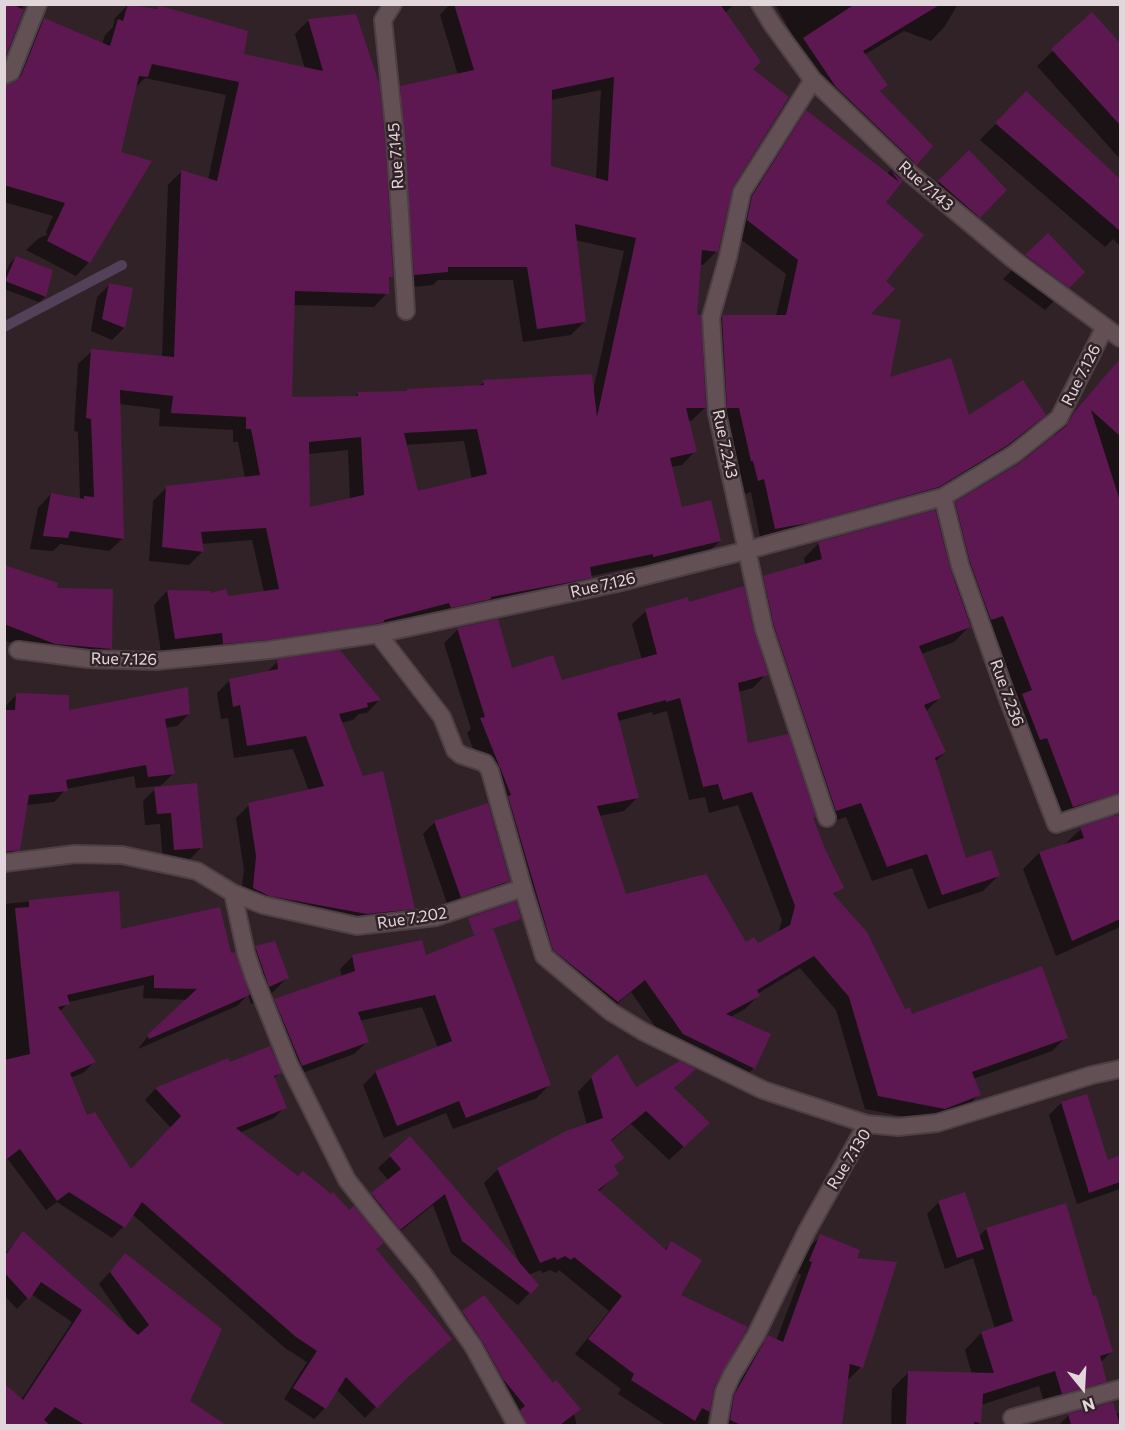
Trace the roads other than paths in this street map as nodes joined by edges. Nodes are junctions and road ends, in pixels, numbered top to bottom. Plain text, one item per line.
1 (38, 4) edge
2 (393, 4) edge
3 (760, 4) edge
4 (4, 75) edge
5 (813, 80) junction
6 (406, 311) dead end
7 (1105, 327) junction
8 (1120, 338) edge
9 (943, 496) junction
10 (748, 550) junction
11 (378, 634) junction
12 (18, 650) dead end
13 (1120, 803) edge
14 (827, 818) dead end
15 (4, 863) edge
16 (523, 888) junction
17 (233, 893) junction
18 (1120, 1069) edge
19 (867, 1124) junction
20 (1120, 1389) edge
21 (1012, 1419) dead end
22 (517, 1425) edge
23 (718, 1425) edge

1 - 4 street
2 - 6 street, Rue 7.145
3 - 5 street, Rue 7.143
5 - 7 street, Rue 7.143
5 - 10 street, Rue 7.243
7 - 8 street, Rue 7.143
7 - 9 street, Rue 7.126
9 - 10 street, Rue 7.126
9 - 13 street, Rue 7.236
10 - 11 street, Rue 7.126
10 - 14 street, Rue 7.243
11 - 12 street, Rue 7.126
11 - 16 street
15 - 17 street, Rue 7.202
16 - 17 street, Rue 7.202
16 - 19 street
17 - 22 street
18 - 19 street, Rue 7.130
19 - 23 street, Rue 7.130
20 - 21 street

